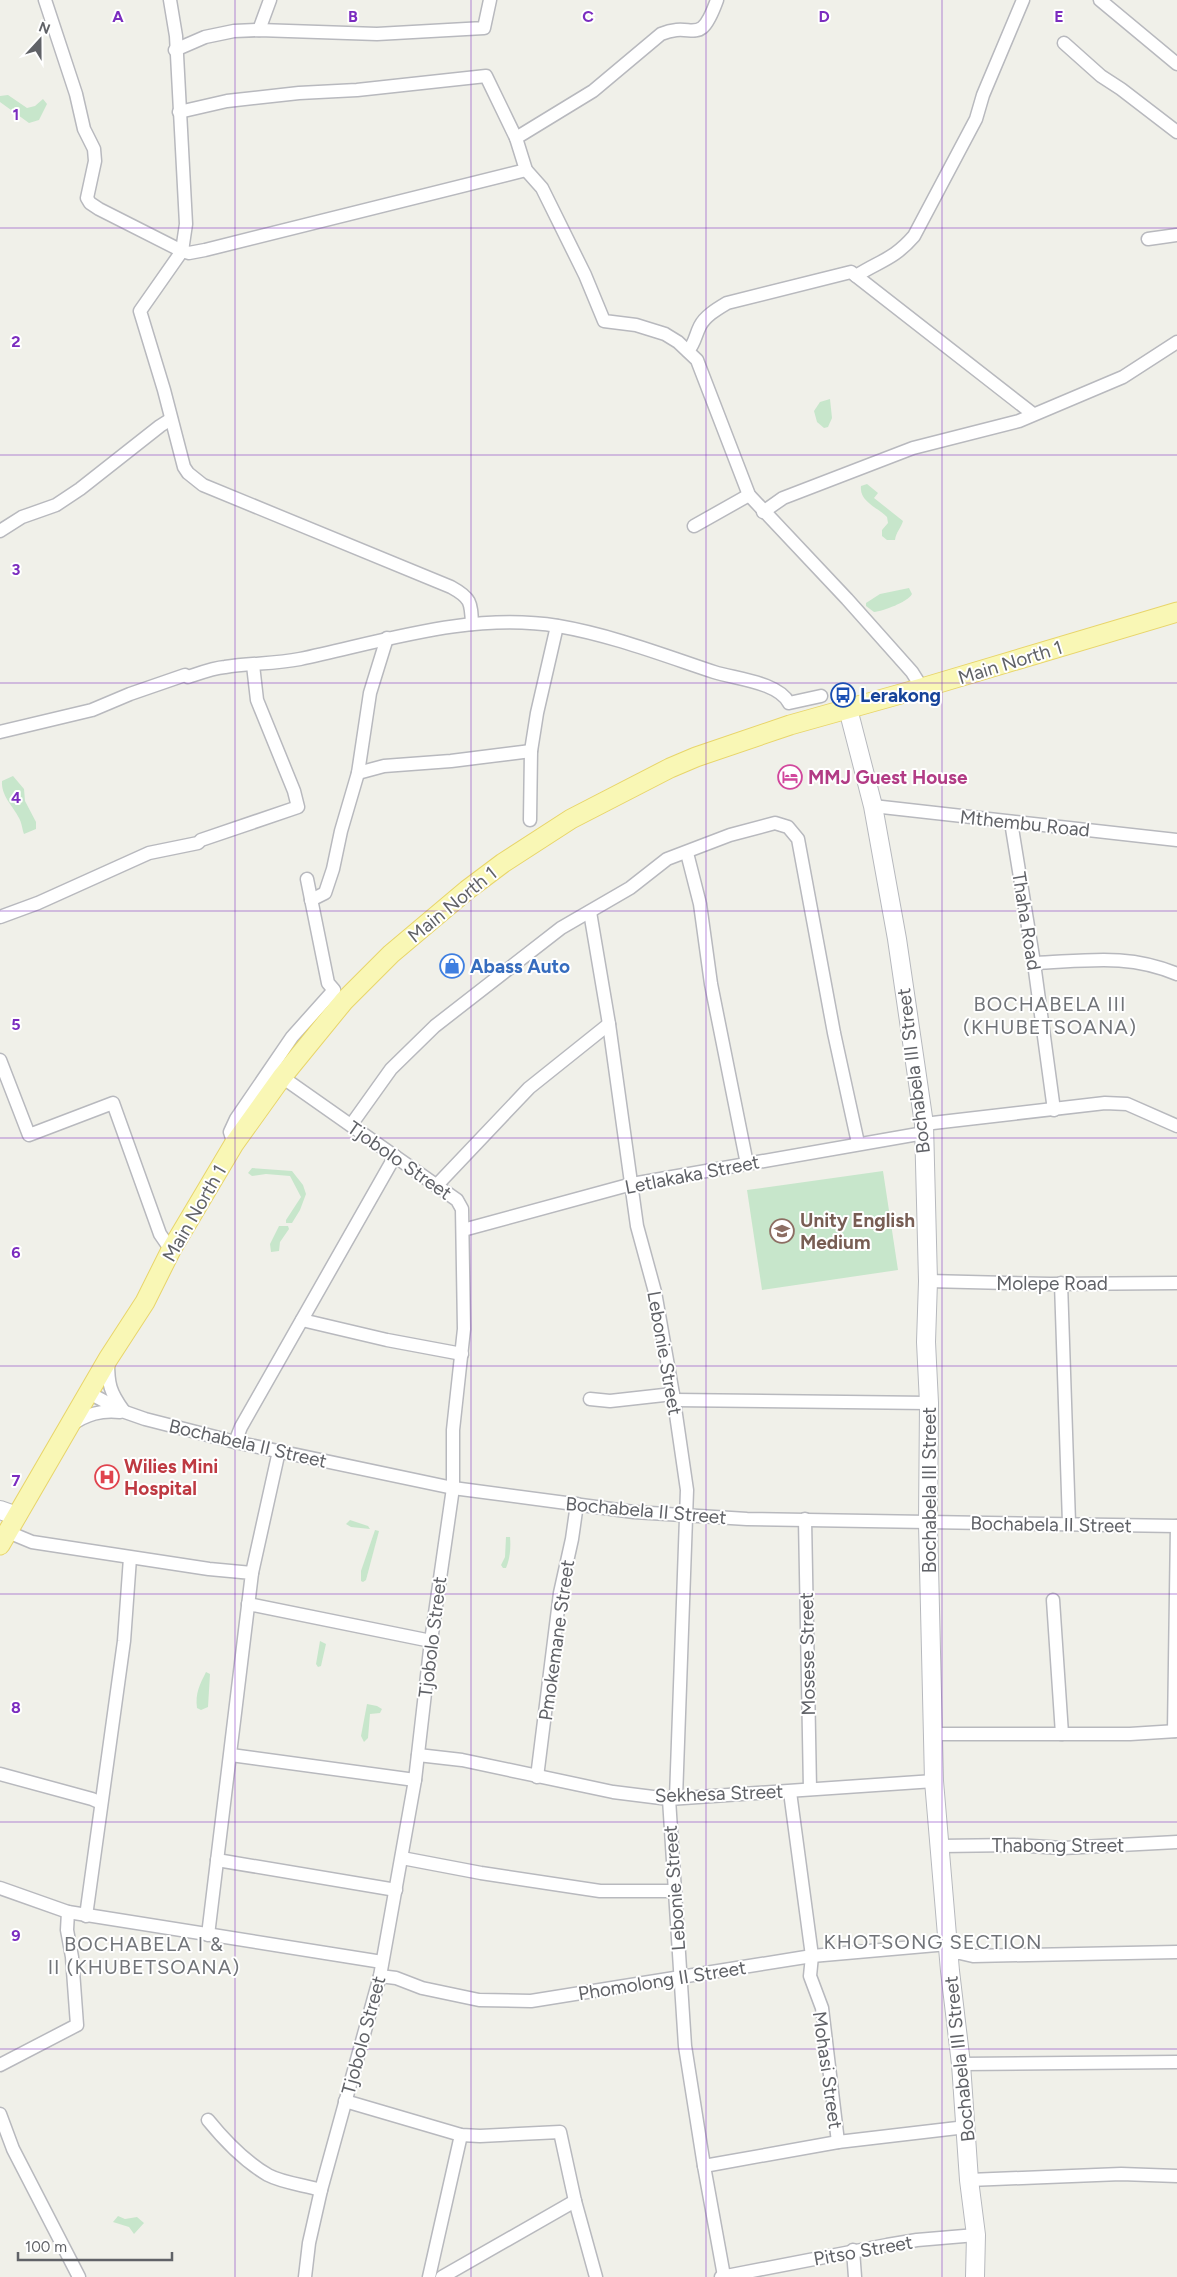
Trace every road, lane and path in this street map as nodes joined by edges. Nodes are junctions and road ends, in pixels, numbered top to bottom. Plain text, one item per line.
1 (45, 0) edge
2 (170, 0) edge
3 (270, 0) edge
4 (490, 0) edge
5 (717, 0) edge
6 (1023, 0) edge
7 (1100, 0) edge
8 (259, 30) junction
9 (1064, 43) dead end
10 (175, 50) junction
11 (1177, 64) edge
12 (179, 112) junction
13 (1177, 132) edge
14 (516, 138) junction
15 (526, 170) junction
16 (1177, 235) edge
17 (1148, 240) dead end
18 (182, 251) junction
19 (856, 276) junction
20 (1177, 342) edge
21 (688, 351) junction
22 (1033, 414) junction
23 (171, 419) junction
24 (749, 495) junction
25 (763, 512) junction
26 (694, 526) dead end
27 (0, 530) edge
28 (1177, 612) edge
29 (472, 624) junction
30 (557, 626) junction
31 (387, 638) junction
32 (253, 665) junction
33 (922, 688) junction
34 (821, 696) dead end
35 (800, 699) junction
36 (848, 709) junction
37 (806, 720) junction
38 (0, 732) edge
39 (531, 751) junction
40 (358, 773) junction
41 (873, 806) junction
42 (530, 820) dead end
43 (1011, 822) junction
44 (1177, 840) edge
45 (687, 853) junction
46 (307, 879) dead end
47 (311, 900) junction
48 (590, 912) junction
49 (0, 917) edge
50 (1034, 964) junction
51 (1177, 974) edge
52 (609, 1024) junction
53 (0, 1060) edge
54 (282, 1077) junction
55 (1054, 1110) junction
56 (351, 1125) junction
57 (1177, 1126) edge
58 (924, 1129) junction
59 (858, 1143) junction
60 (234, 1144) junction
61 (395, 1156) junction
62 (747, 1164) junction
63 (632, 1184) junction
64 (438, 1186) junction
65 (463, 1230) junction
66 (171, 1250) junction
67 (928, 1281) junction
68 (1061, 1283) junction
69 (1177, 1283) edge
70 (302, 1320) junction
71 (462, 1354) junction
72 (108, 1359) junction
73 (89, 1393) junction
74 (674, 1397) junction
75 (590, 1399) dead end
76 (929, 1403) junction
77 (125, 1412) junction
78 (69, 1427) junction
79 (235, 1442) junction
80 (279, 1450) junction
81 (453, 1488) junction
82 (577, 1504) junction
83 (685, 1516) junction
84 (805, 1520) junction
85 (928, 1523) junction
86 (1069, 1524) junction
87 (6, 1526) edge
88 (1177, 1526) edge
89 (130, 1558) junction
90 (252, 1573) junction
91 (1053, 1600) dead end
92 (248, 1604) junction
93 (431, 1640) junction
94 (1175, 1731) edge
95 (934, 1734) junction
96 (1062, 1734) junction
97 (231, 1755) junction
98 (418, 1755) junction
99 (0, 1774) edge
100 (537, 1777) junction
101 (415, 1780) junction
102 (934, 1781) junction
103 (810, 1789) junction
104 (790, 1792) junction
105 (673, 1798) junction
106 (101, 1803) junction
107 (1177, 1842) edge
108 (940, 1846) junction
109 (402, 1858) junction
110 (217, 1860) junction
111 (0, 1888) edge
112 (396, 1890) junction
113 (675, 1891) junction
114 (68, 1912) junction
115 (86, 1916) junction
116 (208, 1935) junction
117 (948, 1949) junction
118 (1177, 1952) edge
119 (812, 1956) junction
120 (382, 1962) junction
121 (380, 1976) junction
122 (680, 1977) junction
123 (1177, 2062) edge
124 (961, 2064) junction
125 (0, 2065) edge
126 (345, 2101) junction
127 (0, 2114) edge
128 (208, 2120) dead end
129 (966, 2127) junction
130 (461, 2135) junction
131 (838, 2142) junction
132 (704, 2166) junction
133 (1177, 2176) edge
134 (969, 2180) junction
135 (321, 2190) junction
136 (575, 2201) junction
137 (976, 2235) junction
138 (853, 2250) junction
139 (722, 2276) edge
140 (79, 2277) edge
141 (305, 2277) edge
142 (429, 2277) edge
143 (442, 2277) edge
144 (596, 2277) edge
145 (855, 2277) edge
146 (975, 2277) edge

1 - 18 street
2 - 10 street
3 - 8 street
4 - 8 street
5 - 14 street
6 - 19 street
7 - 11 street
8 - 10 street
9 - 13 street
10 - 12 street
12 - 14 street
12 - 18 street
14 - 15 street
15 - 18 street
15 - 21 street
16 - 17 street
18 - 23 street
19 - 21 street
19 - 22 street
20 - 22 street
21 - 24 street
22 - 25 street
23 - 27 street
23 - 29 street
24 - 25 street
24 - 26 street
25 - 33 street
28 - 33 main road, Main North 1
29 - 30 street
29 - 31 street
30 - 35 street
30 - 39 street
31 - 32 street
31 - 40 street
32 - 38 street
32 - 49 street
33 - 36 main road, Main North 1
34 - 35 street
35 - 37 street
36 - 37 main road, Main North 1
36 - 41 street, Bochabela III Street
37 - 54 main road, Main North 1
39 - 40 street
39 - 42 street
40 - 47 street
41 - 43 street, Mthembu Road
41 - 58 street, Bochabela III Street
43 - 44 street, Mthembu Road
43 - 50 street, Thaha Road
45 - 48 street
45 - 59 street
45 - 62 street
46 - 47 street
47 - 60 street
48 - 52 street, Lebonie Street
48 - 56 street
50 - 51 street
50 - 55 street, Thaha Road
52 - 63 street, Lebonie Street
52 - 64 street
53 - 66 street
54 - 56 street, Tjobolo Street
54 - 60 main road, Main North 1
55 - 57 street, Letlakaka Street
55 - 58 street, Letlakaka Street
56 - 61 street, Tjobolo Street
58 - 59 street, Letlakaka Street
58 - 67 street, Bochabela III Street
59 - 62 street, Letlakaka Street
60 - 66 main road, Main North 1
61 - 64 street, Tjobolo Street
61 - 70 street
62 - 63 street, Letlakaka Street
63 - 65 street, Letlakaka Street
63 - 74 street, Lebonie Street
64 - 65 street, Tjobolo Street
65 - 71 street, Tjobolo Street
66 - 72 main road, Main North 1
67 - 68 street, Molepe Road
67 - 76 street, Bochabela III Street
68 - 69 street, Molepe Road
68 - 86 street
70 - 71 street
70 - 79 street
71 - 81 street, Tjobolo Street
72 - 73 main road, Main North 1
72 - 77 street
73 - 77 street, Bochabela II Street
73 - 78 main road, Main North 1
74 - 75 street
74 - 76 street
74 - 83 street, Lebonie Street
76 - 85 street, Bochabela III Street
77 - 78 street, Bochabela II Street
77 - 79 street, Bochabela II Street
78 - 87 main road, Main North 1
79 - 80 street, Bochabela II Street
80 - 81 street, Bochabela II Street
80 - 90 street
81 - 82 street, Bochabela II Street
81 - 93 street, Tjobolo Street
82 - 83 street, Bochabela II Street
82 - 100 street, Pmokemane Street
83 - 84 street, Bochabela II Street
83 - 105 street, Lebonie Street
84 - 85 street, Bochabela II Street
84 - 103 street, Mosese Street
85 - 86 street, Bochabela II Street
85 - 95 street, Bochabela III Street
86 - 88 street, Bochabela II Street
87 - 89 street
88 - 94 street
89 - 90 street
89 - 106 street
90 - 92 street
91 - 96 street
92 - 93 street
92 - 97 street
93 - 98 street, Tjobolo Street
94 - 96 street
95 - 96 street
95 - 102 street, Bochabela III Street
97 - 101 street
97 - 110 street
98 - 100 street, Sekhesa Street
98 - 101 street, Tjobolo Street
99 - 106 street
100 - 105 street, Sekhesa Street
101 - 109 street, Tjobolo Street
102 - 103 street, Sekhesa Street
102 - 108 street, Bochabela III Street
103 - 104 street, Sekhesa Street
104 - 105 street, Sekhesa Street
104 - 119 street, Mohasi Street
105 - 113 street, Lebonie Street
106 - 115 street
107 - 108 street, Thabong Street
108 - 117 street, Bochabela III Street
109 - 112 street, Tjobolo Street
109 - 113 street
110 - 112 street
110 - 116 street
111 - 114 street
112 - 120 street, Tjobolo Street
113 - 122 street, Lebonie Street
114 - 115 street
114 - 125 street
115 - 116 street
116 - 120 street
117 - 118 street, Phomolong II Street
117 - 119 street, Phomolong II Street
117 - 124 street, Bochabela III Street
119 - 122 street, Phomolong II Street
119 - 131 street, Mohasi Street
120 - 121 street, Tjobolo Street
121 - 122 street, Phomolong II Street
121 - 126 street, Tjobolo Street
122 - 132 street, Lebonie Street
123 - 124 street
124 - 129 street, Bochabela III Street
126 - 130 street
126 - 135 street, Tjobolo Street
127 - 140 street
128 - 135 street
129 - 131 street
129 - 134 street, Bochabela III Street
130 - 136 street
130 - 142 street
131 - 132 street
132 - 139 street, Lebonie Street
133 - 134 street
134 - 137 street, Bochabela III Street
135 - 141 street, Tjobolo Street
136 - 143 street
136 - 144 street
137 - 138 street, Pitso Street
137 - 146 street, Bochabela III Street
138 - 139 street, Pitso Street
138 - 145 street

